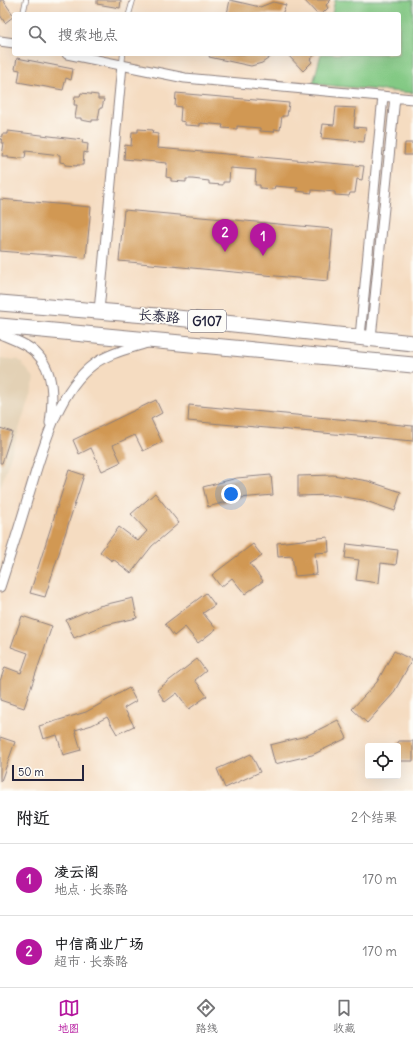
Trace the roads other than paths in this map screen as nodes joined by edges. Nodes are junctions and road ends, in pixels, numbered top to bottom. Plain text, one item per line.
1 (26, 0) edge
2 (133, 0) edge
3 (23, 12) edge
4 (130, 12) edge
5 (0, 40) edge
6 (12, 43) edge
7 (77, 56) edge
8 (123, 56) edge
9 (122, 65) junction
10 (383, 96) junction
11 (395, 97) junction
12 (413, 99) edge
13 (0, 302) edge
14 (99, 311) junction
15 (0, 326) edge
16 (0, 334) edge
17 (366, 338) junction
18 (153, 341) junction
19 (413, 343) edge
20 (413, 365) edge
21 (50, 429) junction
22 (0, 587) edge

1 - 3 lane
2 - 4 lane
5 - 6 street
7 - 9 street
8 - 9 lane
9 - 10 street
9 - 14 street
10 - 11 street
10 - 17 street
11 - 12 street
11 - 17 street
13 - 14 highway, 长泰路 / G107
14 - 17 highway, 长泰路 / G107
15 - 18 highway, 长泰路 / G107
16 - 21 street
17 - 19 highway, 长泰路 / G107
18 - 20 highway, 长泰路 / G107
18 - 21 street
21 - 22 street

